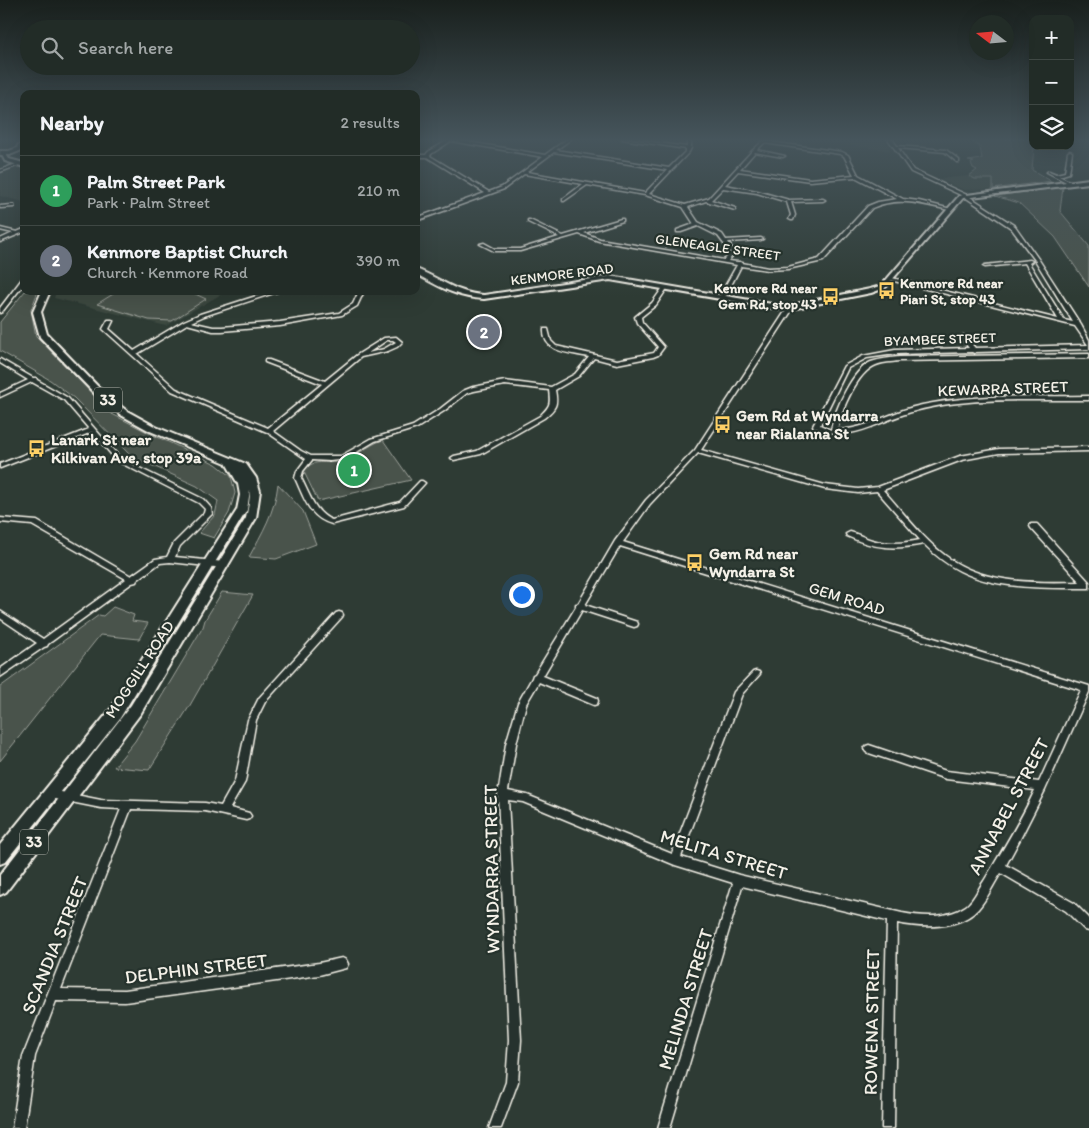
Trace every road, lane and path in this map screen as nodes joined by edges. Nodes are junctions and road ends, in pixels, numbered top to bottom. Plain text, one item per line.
1 (485, 192) edge
2 (495, 192) edge
3 (575, 192) edge
4 (632, 192) edge
5 (648, 192) edge
6 (715, 192) edge
7 (755, 192) edge
8 (887, 192) edge
9 (957, 192) edge
10 (1001, 192) edge
11 (489, 194) junction
12 (646, 194) junction
13 (966, 196) junction
14 (901, 199) junction
15 (564, 200) dead end
16 (706, 200) junction
17 (790, 200) junction
18 (823, 200) dead end
19 (12, 206) dead end
20 (685, 206) junction
21 (0, 207) edge
22 (733, 209) dead end
23 (949, 209) junction
24 (420, 219) edge
25 (791, 219) dead end
26 (530, 220) dead end
27 (621, 220) dead end
28 (698, 224) junction
29 (0, 229) edge
30 (678, 231) dead end
31 (20, 232) edge
32 (578, 232) junction
33 (17, 233) junction
34 (561, 236) junction
35 (762, 239) dead end
36 (0, 241) edge
37 (726, 241) junction
38 (482, 244) dead end
39 (726, 260) junction
40 (1037, 260) junction
41 (1026, 261) junction
42 (740, 263) junction
43 (985, 266) dead end
44 (420, 273) edge
45 (892, 279) junction
46 (20, 285) edge
47 (666, 287) junction
48 (45, 295) edge
49 (265, 295) edge
50 (360, 295) edge
51 (722, 297) junction
52 (791, 307) junction
53 (0, 311) edge
54 (110, 321) dead end
55 (186, 322) junction
56 (1063, 322) junction
57 (1078, 325) junction
58 (546, 330) dead end
59 (963, 337) dead end
60 (1089, 345) edge
61 (973, 350) junction
62 (133, 354) junction
63 (360, 356) junction
64 (1089, 356) edge
65 (592, 357) junction
66 (978, 357) junction
67 (0, 361) edge
68 (267, 361) dead end
69 (34, 379) junction
70 (325, 383) junction
71 (552, 389) junction
72 (0, 394) edge
73 (1089, 398) edge
74 (92, 430) junction
75 (269, 431) junction
76 (834, 432) junction
77 (1089, 449) edge
78 (697, 451) junction
79 (310, 458) junction
80 (454, 458) dead end
81 (0, 466) edge
82 (422, 483) dead end
83 (879, 489) junction
84 (0, 520) edge
85 (1034, 526) dead end
86 (850, 534) dead end
87 (926, 541) junction
88 (618, 544) junction
89 (170, 559) junction
90 (217, 564) junction
91 (133, 580) junction
92 (1088, 585) edge
93 (579, 606) junction
94 (1, 615) edge
95 (339, 615) dead end
96 (634, 624) dead end
97 (44, 644) junction
98 (0, 674) edge
99 (756, 674) dead end
100 (536, 677) junction
101 (1088, 688) edge
102 (594, 701) dead end
103 (869, 748) dead end
104 (1042, 786) junction
105 (50, 794) junction
106 (503, 795) junction
107 (69, 798) junction
108 (127, 806) junction
109 (223, 811) junction
110 (246, 816) dead end
111 (0, 857) edge
112 (675, 860) junction
113 (1000, 867) junction
114 (740, 880) junction
115 (0, 887) edge
116 (892, 917) junction
117 (941, 921) joint
118 (1089, 926) edge
119 (342, 964) dead end
120 (53, 995) junction
121 (18, 1128) edge
122 (494, 1128) edge
123 (664, 1128) edge
124 (888, 1128) edge

1 - 11 street
2 - 11 street
3 - 15 street
4 - 12 street
5 - 12 street
6 - 16 street
7 - 17 street
8 - 14 street
9 - 13 street
10 - 13 street
11 - 24 street
12 - 20 street
13 - 23 street, KENMORE ROAD
13 - 40 street
14 - 23 street, GLENEAGLE STREET
14 - 42 street, GLENEAGLE STREET
16 - 20 street
16 - 22 street
17 - 18 street
17 - 25 street
19 - 21 street
20 - 28 street
23 - 45 street, KENMORE ROAD
26 - 34 street
27 - 32 street
28 - 30 street
28 - 37 street
29 - 33 street
31 - 33 street
32 - 34 street
32 - 39 street, GLENEAGLE STREET
33 - 36 street
34 - 38 street
35 - 37 street
37 - 39 street
39 - 42 street, GLENEAGLE STREET
40 - 41 street
40 - 57 street
41 - 43 street
41 - 56 street
42 - 51 street
44 - 47 street, KENMORE ROAD
45 - 52 street, KENMORE ROAD
45 - 56 street
46 - 53 street
47 - 51 street, KENMORE ROAD
47 - 65 street
48 - 90 main road, MOGGILL ROAD / 33
49 - 55 street
50 - 55 street
51 - 52 street, KENMORE ROAD
52 - 78 street
54 - 62 street
55 - 62 street
56 - 57 street
57 - 60 street
58 - 65 street
59 - 61 street
60 - 61 street, BYAMBEE STREET
61 - 66 street
61 - 76 street, BYAMBEE STREET
62 - 75 street
63 - 63 street
63 - 70 street
64 - 66 street, BYAMBEE STREET
65 - 71 street
66 - 76 street, BYAMBEE STREET
67 - 69 street
68 - 70 street
69 - 72 street
69 - 74 street
70 - 75 street
71 - 79 street
71 - 80 street
73 - 76 street, KEWARRA STREET
74 - 81 street
74 - 89 street
75 - 79 street
77 - 83 street
78 - 83 street
78 - 88 street
79 - 82 street
83 - 87 street
84 - 91 street
85 - 92 street
86 - 87 street
87 - 92 street
88 - 93 street, WYNDARRA STREET
88 - 101 street, GEM ROAD
89 - 90 street
89 - 91 street
90 - 105 main road, MOGGILL ROAD / 33
90 - 107 main road, MOGGILL ROAD / 33
91 - 97 street
93 - 96 street
93 - 100 street, WYNDARRA STREET
94 - 97 street
95 - 109 street
97 - 98 street
99 - 112 street
100 - 102 street
100 - 106 street, WYNDARRA STREET
101 - 104 street, ANNABEL STREET
103 - 104 street
104 - 113 street, ANNABEL STREET
105 - 107 street
105 - 111 main road, MOGGILL ROAD / 33
106 - 112 street, MELITA STREET
106 - 122 street, WYNDARRA STREET
107 - 108 street
107 - 115 main road, MOGGILL ROAD / 33
108 - 109 street
108 - 120 street, SCANDIA STREET
109 - 110 street
112 - 114 street, MELITA STREET
113 - 117 street, ANNABEL STREET
113 - 118 street
114 - 116 street, MELITA STREET
114 - 123 street, MELINDA STREET
116 - 117 street, MELITA STREET
116 - 124 street, ROWENA STREET
119 - 120 street, DELPHIN STREET
120 - 121 street, SCANDIA STREET

